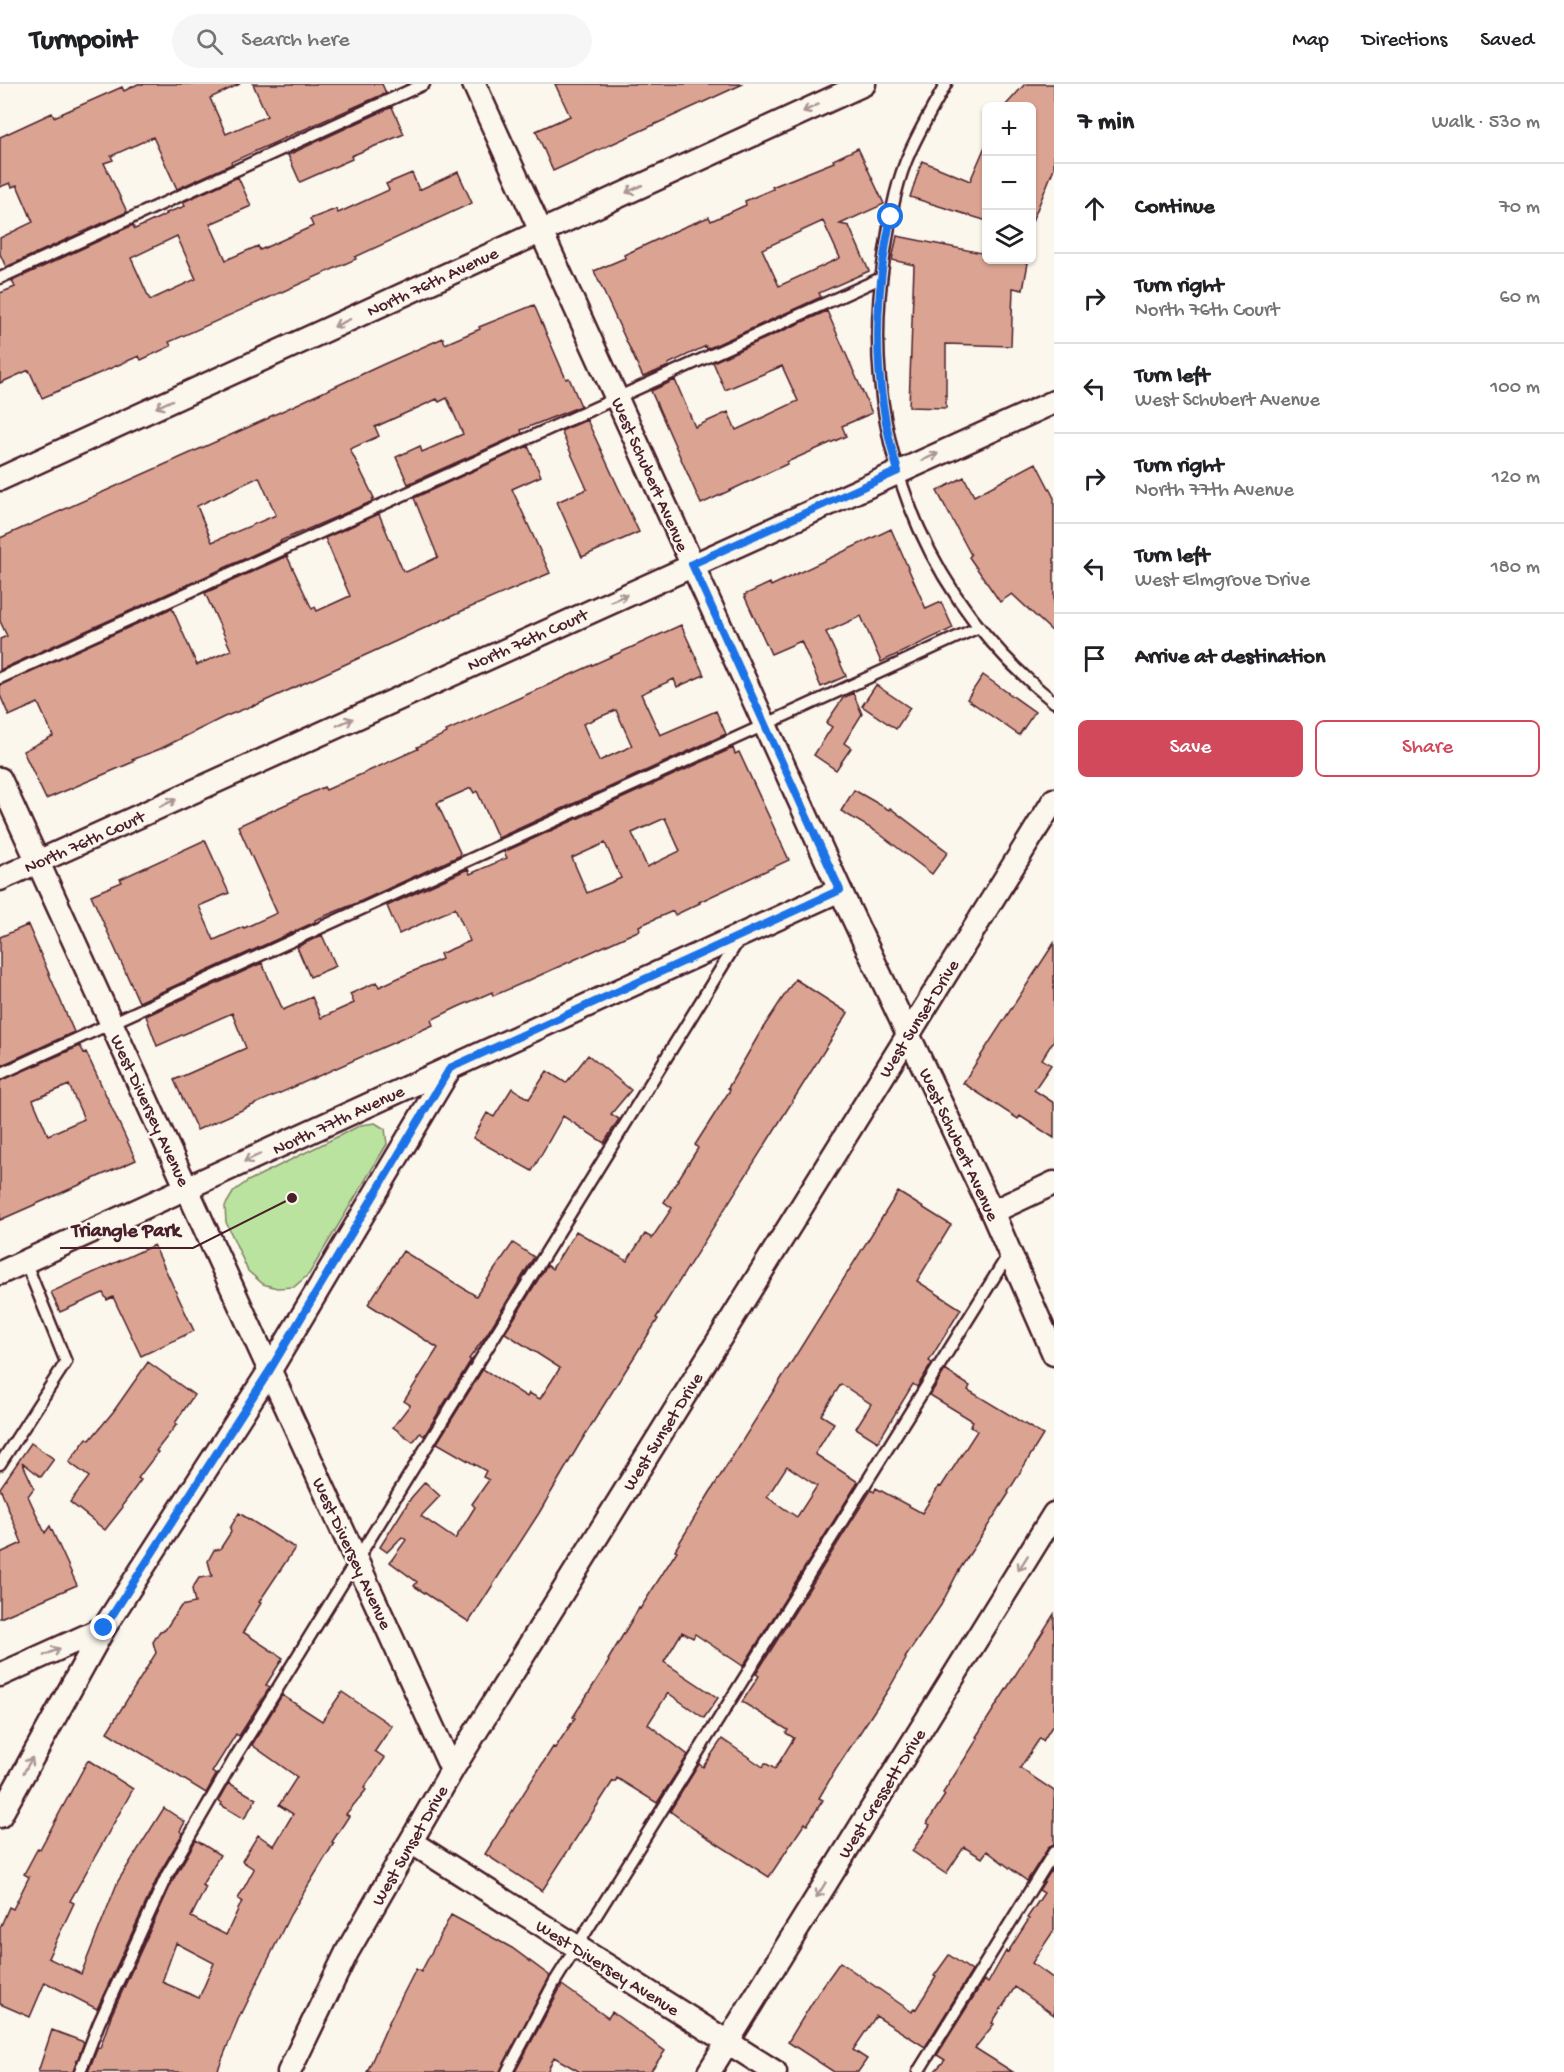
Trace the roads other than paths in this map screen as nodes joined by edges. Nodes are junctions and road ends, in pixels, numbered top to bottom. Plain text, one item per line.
1 (424, 84) edge
2 (474, 84) edge
3 (864, 84) edge
4 (946, 84) edge
5 (542, 231) junction
6 (0, 278) edge
7 (881, 278) junction
8 (616, 397) junction
9 (1054, 402) edge
10 (898, 471) junction
11 (0, 479) edge
12 (692, 564) junction
13 (979, 627) junction
14 (0, 678) edge
15 (1054, 702) edge
16 (765, 726) junction
17 (0, 778) edge
18 (1054, 800) edge
19 (38, 862) junction
20 (0, 879) edge
21 (840, 890) junction
22 (742, 935) junction
23 (112, 1023) junction
24 (909, 1034) junction
25 (450, 1068) junction
26 (0, 1074) edge
27 (1054, 1183) edge
28 (187, 1188) junction
29 (992, 1212) junction
30 (1010, 1252) junction
31 (26, 1261) junction
32 (0, 1273) edge
33 (1054, 1354) edge
34 (270, 1370) junction
35 (0, 1464) edge
36 (1054, 1514) edge
37 (357, 1562) junction
38 (104, 1628) junction
39 (0, 1675) edge
40 (452, 1770) junction
41 (0, 1816) edge
42 (411, 1842) junction
43 (1054, 1852) edge
44 (576, 1947) junction
45 (726, 2042) junction
46 (80, 2072) edge
47 (289, 2072) edge
48 (507, 2072) edge
49 (709, 2072) edge
50 (775, 2072) edge
51 (918, 2072) edge

1 - 6 lane
2 - 5 street, West Schubert Avenue
3 -> 5 street, North 76th Avenue
4 - 7 lane
5 - 8 street, West Schubert Avenue
5 -> 11 street, North 76th Avenue
7 - 8 lane
7 - 10 lane
8 - 12 street, West Schubert Avenue
8 - 14 lane
10 -> 9 street, North 76th Court
10 - 12 street, North 76th Court
10 - 13 lane
12 - 16 street, West Schubert Avenue
19 -> 12 street, North 76th Court
13 - 15 lane
13 - 16 lane
16 - 21 street, West Schubert Avenue
16 - 23 lane
17 - 19 street, West Diversey Avenue
18 - 24 street, West Sunset Drive
19 - 20 street, North 76th Court
19 - 23 street, West Diversey Avenue
21 - 22 street, North 77th Avenue
21 - 24 street, West Schubert Avenue
22 - 25 street, North 77th Avenue
22 - 37 lane
23 - 26 lane
23 - 28 street, West Diversey Avenue
24 - 29 street, West Schubert Avenue
24 - 40 street, West Sunset Drive
25 -> 28 street, North 77th Avenue
25 - 34 street
27 - 29 street
28 - 31 street, North 77th Avenue
28 - 34 street, West Diversey Avenue
29 - 30 street, West Schubert Avenue
30 - 33 street, West Schubert Avenue
30 - 44 lane
31 - 32 street, North 77th Avenue
31 - 35 lane
34 - 37 street, West Diversey Avenue
34 - 38 street
36 -> 45 street, West Cressett Drive
37 - 40 street, West Diversey Avenue
37 - 46 lane
39 -> 38 street
41 -> 38 street
40 - 42 street, West Sunset Drive
42 - 44 street, West Diversey Avenue
42 - 47 street, West Sunset Drive
43 - 51 lane
44 - 45 street, West Diversey Avenue
44 - 48 lane
45 - 49 street, West Cressett Drive
45 - 50 street, West Diversey Avenue

